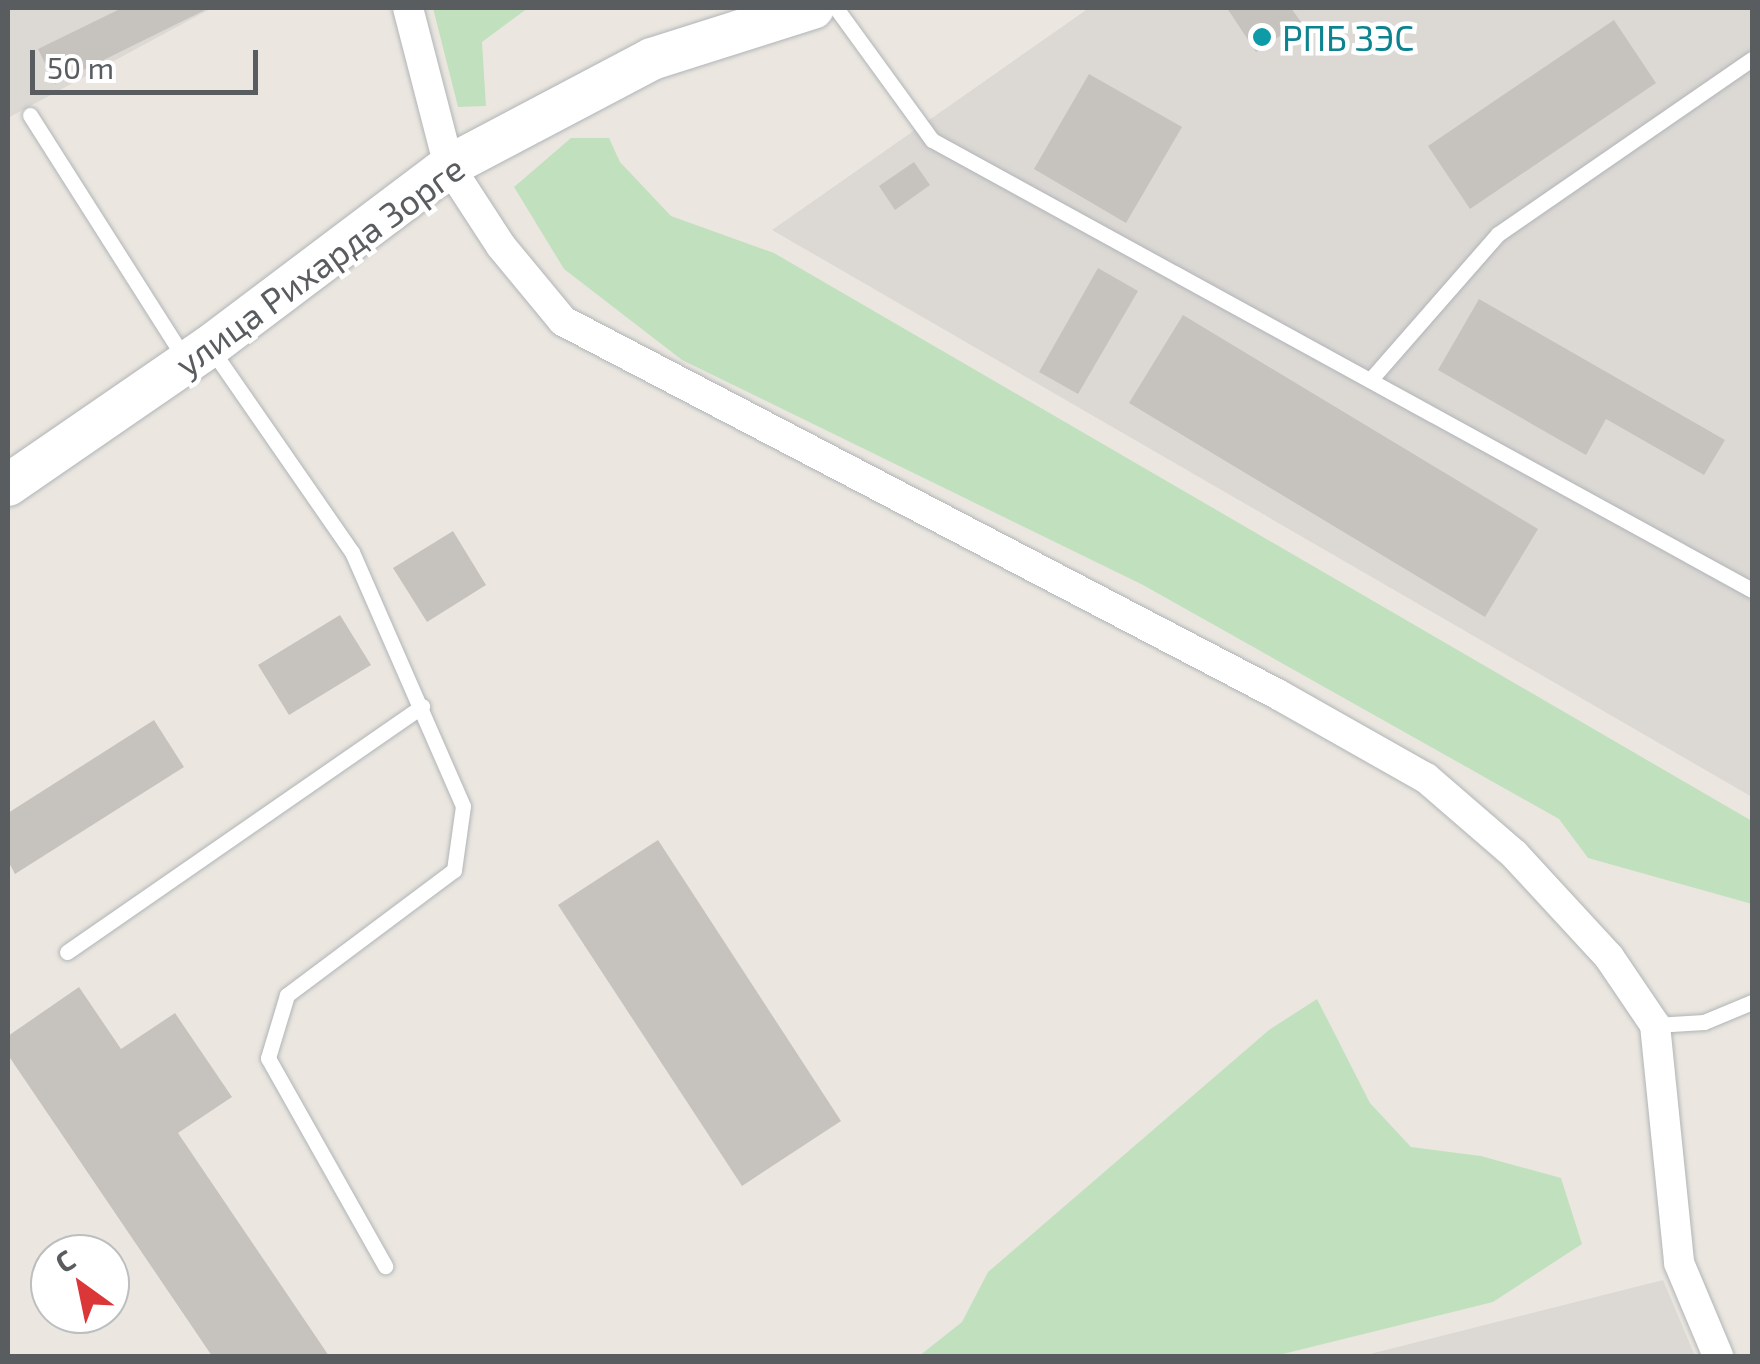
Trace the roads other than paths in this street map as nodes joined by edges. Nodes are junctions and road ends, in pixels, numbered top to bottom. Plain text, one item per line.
1 (408, 8) edge
2 (812, 8) edge
3 (836, 8) edge
4 (1752, 58) edge
5 (30, 115) dead end
6 (449, 166) junction
7 (198, 354) junction
8 (1371, 379) junction
9 (8, 485) edge
10 (1752, 590) edge
11 (422, 706) junction
12 (68, 952) dead end
13 (1752, 1002) edge
14 (1654, 1025) junction
15 (385, 1266) dead end
16 (1718, 1356) edge

1 - 6 street
2 - 6 main road, улица Рихарда Зорге
3 - 8 lane
4 - 8 lane
5 - 7 lane
6 - 7 main road, улица Рихарда Зорге
6 - 14 street
7 - 9 main road, улица Рихарда Зорге
7 - 11 lane
8 - 10 lane
11 - 12 lane
11 - 15 lane
13 - 14 lane
14 - 16 street

